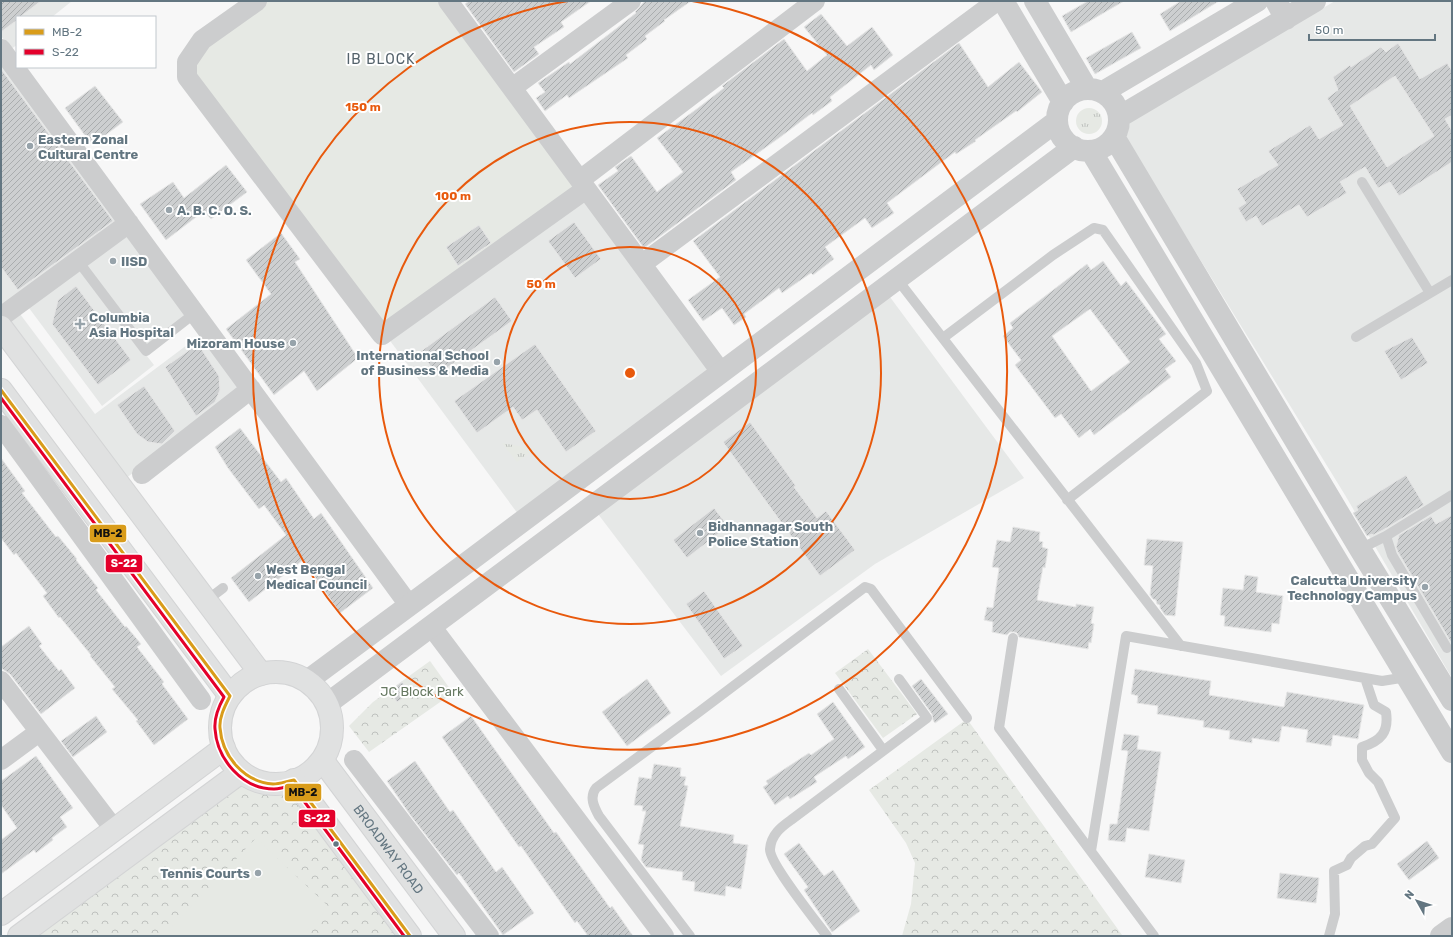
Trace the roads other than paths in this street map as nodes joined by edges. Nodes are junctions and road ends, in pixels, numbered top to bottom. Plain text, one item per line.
1 (257, 1) edge
2 (448, 1) edge
3 (631, 1) edge
4 (815, 1) edge
5 (997, 1) edge
6 (1002, 1) edge
7 (1035, 1) edge
8 (1257, 1) edge
9 (1315, 1) edge
10 (1281, 10) edge
11 (1, 49) edge
12 (512, 88) junction
13 (1095, 90) junction
14 (1060, 112) junction
15 (1117, 127) junction
16 (1082, 149) junction
17 (1003, 162) junction
18 (1362, 182) dead end
19 (583, 185) junction
20 (1022, 186) junction
21 (129, 223) junction
22 (78, 261) junction
23 (642, 264) junction
24 (897, 279) junction
25 (1452, 280) edge
26 (1430, 293) junction
27 (195, 314) junction
28 (1, 317) edge
29 (794, 318) junction
30 (1, 327) edge
31 (1356, 337) dead end
32 (942, 338) junction
33 (811, 343) junction
34 (721, 372) junction
35 (251, 389) junction
36 (1, 390) edge
37 (1, 425) edge
38 (142, 474) dead end
39 (1452, 495) edge
40 (1067, 500) junction
41 (1386, 536) junction
42 (1360, 549) junction
43 (472, 559) junction
44 (490, 583) junction
45 (410, 605) junction
46 (431, 626) junction
47 (1013, 638) dead end
48 (1181, 646) junction
49 (1447, 648) dead end
50 (261, 674) junction
51 (1407, 677) junction
52 (1365, 678) junction
53 (899, 679) dead end
54 (1, 681) edge
55 (307, 681) junction
56 (839, 689) dead end
57 (230, 696) junction
58 (201, 700) dead end
59 (1452, 700) edge
60 (327, 704) junction
61 (967, 718) dead end
62 (39, 732) junction
63 (224, 748) junction
64 (883, 750) junction
65 (1452, 752) edge
66 (1, 760) edge
67 (354, 760) dead end
68 (323, 761) junction
69 (241, 772) junction
70 (294, 780) junction
71 (114, 829) junction
72 (1091, 851) junction
73 (52, 876) junction
74 (69, 899) junction
75 (1, 914) edge
76 (1452, 928) edge
77 (19, 936) edge
78 (410, 936) edge
79 (454, 936) edge
80 (489, 936) edge
81 (664, 936) edge
82 (690, 936) edge
83 (827, 936) edge
84 (1154, 936) edge
85 (1329, 936) edge
86 (1441, 936) edge

1 - 19 street
2 - 12 street
3 - 12 street
4 - 19 street
5 - 23 street
6 - 14 street
7 - 13 street
8 - 13 street
9 - 10 street
10 - 15 street
11 - 21 street
12 - 19 street
13 - 14 street
13 - 15 street
14 - 16 street
14 - 17 street
15 - 16 street
15 - 42 street
16 - 20 street
16 - 51 street
17 - 20 street
17 - 29 street
18 - 26 lane
19 - 23 street
20 - 24 street
21 - 22 street
21 - 27 street
22 - 27 lane
22 - 28 street
23 - 34 street
24 - 32 lane
24 - 33 street
25 - 26 lane
26 - 31 lane
27 - 35 street
29 - 33 street
29 - 34 street
30 - 50 main road
32 - 40 lane
32 - 40 lane
33 - 44 street
34 - 43 street
35 - 38 street
35 - 45 street
36 - 57 main road
37 - 58 street
39 - 41 lane
40 - 48 lane
41 - 42 lane
41 - 49 lane
42 - 59 street
43 - 44 street
43 - 45 street
44 - 46 street
45 - 55 street
46 - 60 street
46 - 81 street
47 - 72 lane
48 - 52 lane
48 - 72 lane
50 - 55 main road
50 - 57 main road
51 - 52 lane
51 - 65 street
52 - 85 lane
53 - 64 lane
54 - 62 street
55 - 60 main road
56 - 64 lane
57 - 63 main road
60 - 68 main road
61 - 82 lane
62 - 66 street
62 - 71 street
63 - 69 main road
63 - 71 main road
64 - 83 lane
67 - 80 street
68 - 70 main road
68 - 79 main road, BROADWAY ROAD
69 - 70 main road
69 - 74 main road
70 - 78 main road
71 - 73 main road
72 - 84 lane
73 - 74 main road
73 - 75 main road
74 - 77 main road
76 - 86 street

